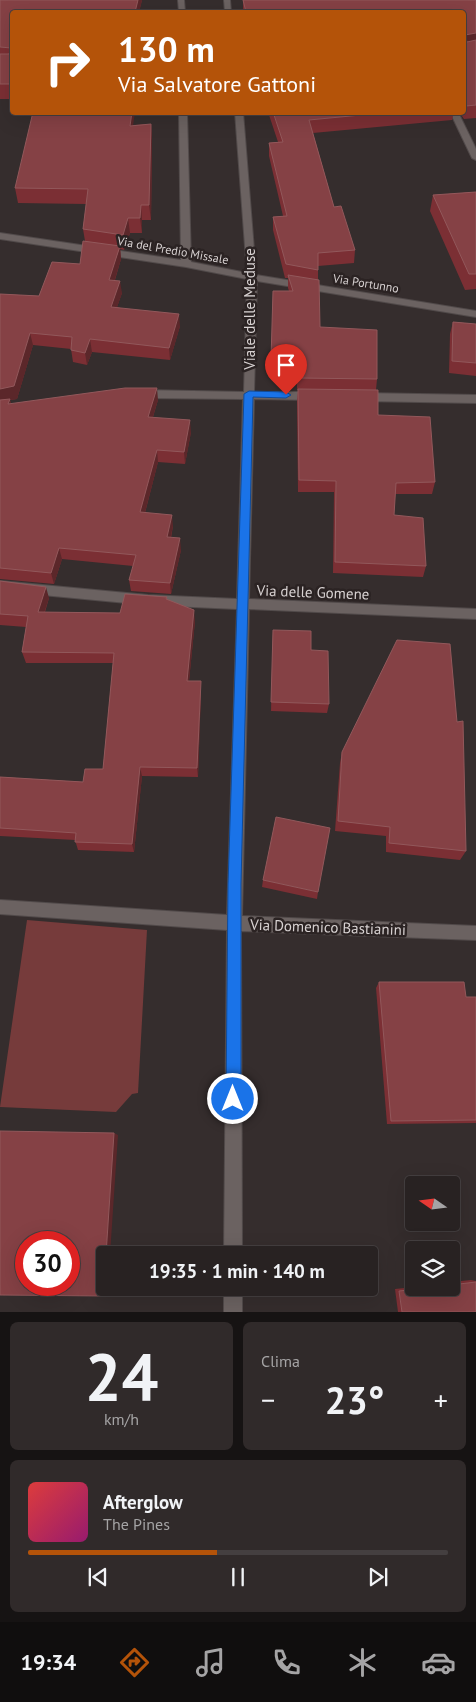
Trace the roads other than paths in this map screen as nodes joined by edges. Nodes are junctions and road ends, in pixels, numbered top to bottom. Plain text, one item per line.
1 (183, 115) edge
2 (239, 115) edge
3 (455, 115) edge
4 (476, 158) edge
5 (0, 236) edge
6 (186, 264) junction
7 (252, 277) junction
8 (476, 314) edge
9 (134, 394) edge
10 (249, 394) junction
11 (328, 396) edge
12 (348, 396) edge
13 (476, 399) edge
14 (0, 586) edge
15 (241, 605) junction
16 (476, 614) edge
17 (0, 907) edge
18 (234, 924) junction
19 (476, 934) edge
20 (233, 1246) edge
21 (233, 1296) edge
22 (232, 1312) edge

1 - 6 street
2 - 7 street, Viale delle Meduse
3 - 4 street
5 - 6 street, Via del Predio Missale
6 - 7 street, Via del Predio Missale
7 - 8 street, Via Portunno
7 - 10 street, Viale delle Meduse
9 - 10 street
10 - 11 street
10 - 15 street, Viale delle Meduse
12 - 13 street
14 - 15 street, Via delle Gomene
15 - 16 street, Via delle Gomene
15 - 18 street, Viale delle Meduse
17 - 18 street, Via Domenico Bastianini
18 - 19 street, Via Domenico Bastianini
18 - 20 street, Viale delle Meduse
21 - 22 street

